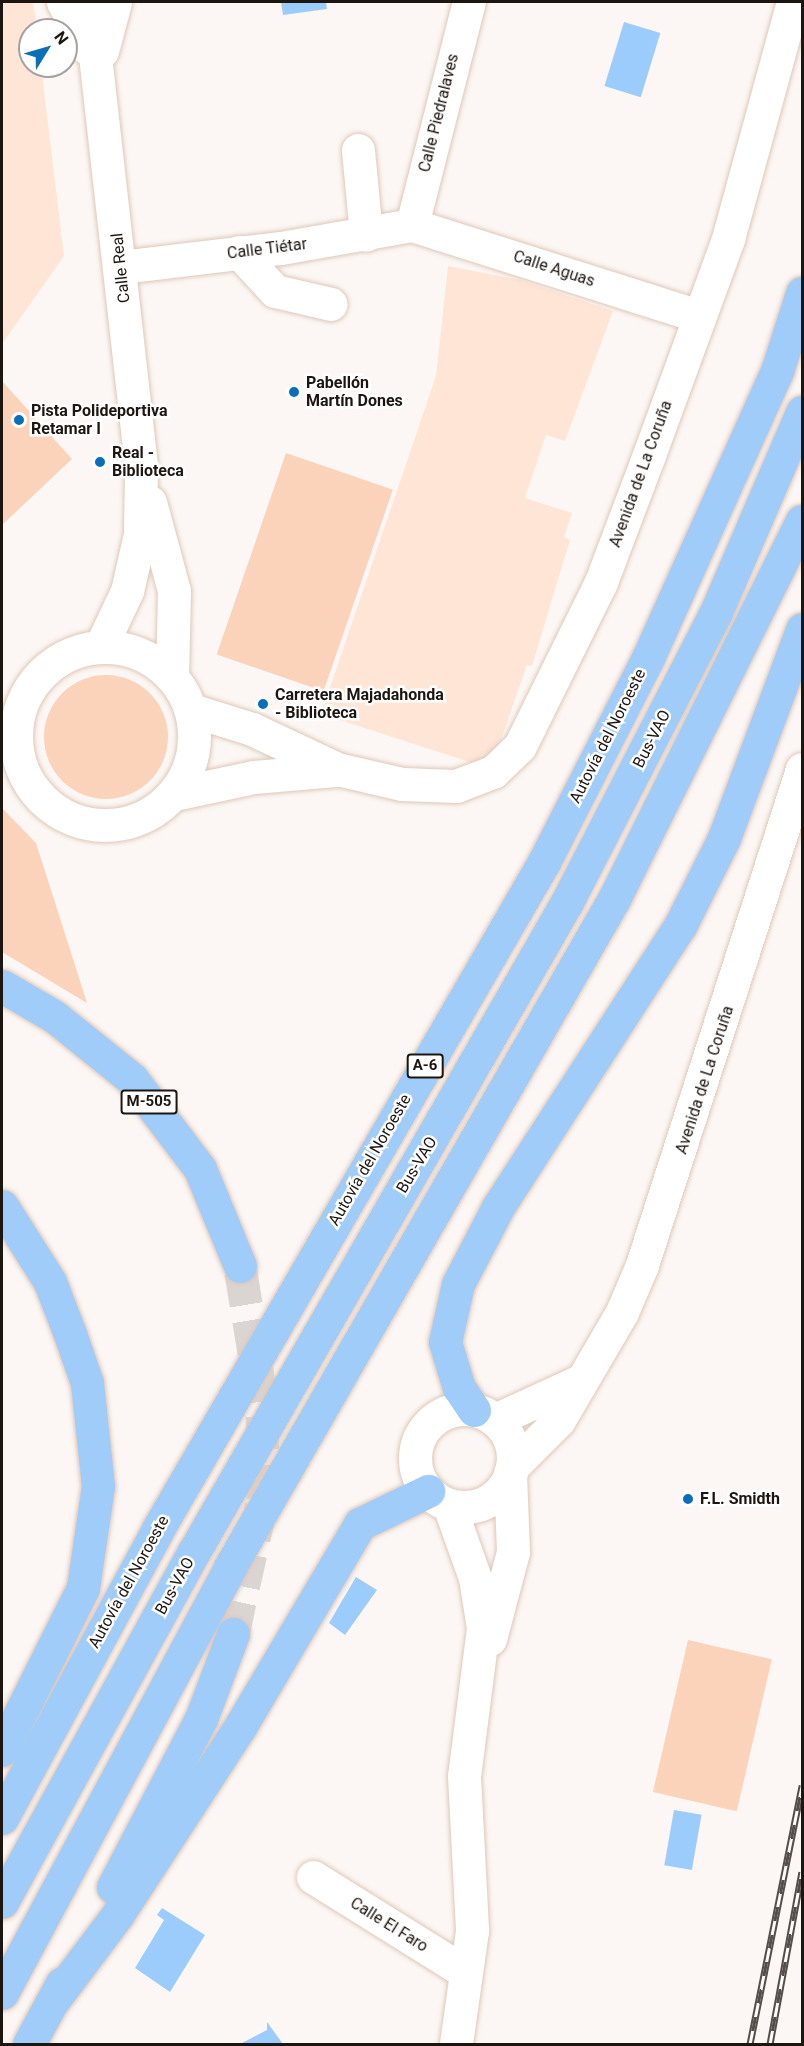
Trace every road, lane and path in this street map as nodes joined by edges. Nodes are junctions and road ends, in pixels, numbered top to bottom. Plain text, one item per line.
1 (63, 2) edge
2 (89, 2) edge
3 (115, 2) edge
4 (469, 2) edge
5 (793, 2) edge
6 (98, 68) junction
7 (357, 150) dead end
8 (412, 225) junction
9 (366, 235) junction
10 (239, 252) junction
11 (121, 267) junction
12 (802, 293) edge
13 (331, 304) dead end
14 (696, 315) junction
15 (802, 412) edge
16 (141, 469) junction
17 (802, 522) edge
18 (802, 629) edge
19 (101, 646) junction
20 (172, 677) junction
21 (14, 687) edge
22 (192, 710) junction
23 (10, 757) edge
24 (337, 769) junction
25 (802, 769) edge
26 (174, 794) junction
27 (2, 986) edge
28 (2, 1206) edge
29 (240, 1266) tunnel mouth
30 (580, 1381) junction
31 (484, 1415) junction
32 (511, 1470) junction
33 (438, 1498) junction
34 (233, 1634) tunnel mouth
35 (480, 1669) junction
36 (2, 1750) edge
37 (2, 1818) edge
38 (313, 1877) dead end
39 (2, 1902) edge
40 (465, 1972) junction
41 (2, 1993) edge
42 (52, 2002) junction
43 (29, 2044) edge
44 (456, 2044) edge

1 - 6 street, Calle Real
2 - 6 street, Calle Real
3 - 6 street, Calle Real
4 - 8 street, Calle Piedralaves
5 - 14 street, Avenida de La Coruña
6 - 11 street, Calle Real
7 - 9 street
8 - 9 street, Calle Tiétar
8 - 14 street, Calle Aguas
9 - 10 street, Calle Tiétar
10 - 11 street, Calle Tiétar
10 - 13 street
11 - 16 street, Calle Real
12 - 37 highway, Autovía del Noroeste / A-6
14 - 24 street, Avenida de La Coruña
15 - 39 highway, Bus-VAO
16 - 19 street, Calle Real
16 - 20 street, Calle Real
17 - 41 highway
18 - 31 highway
19 - 20 street
19 - 21 street
20 - 22 street
21 - 23 street
22 - 24 street, Avenida de La Coruña
22 - 26 street
23 - 26 street
24 - 26 street, Avenida de La Coruña
25 - 30 street, Avenida de La Coruña
27 - 29 highway, M-505
28 - 36 highway
30 - 31 street
30 - 32 street, Avenida de La Coruña
31 - 32 street
31 - 33 street
32 - 33 street
32 - 35 street
33 - 35 street
33 - 42 highway
34 - 42 highway
35 - 40 street
38 - 40 street, Calle El Faro
40 - 44 street
42 - 43 highway

